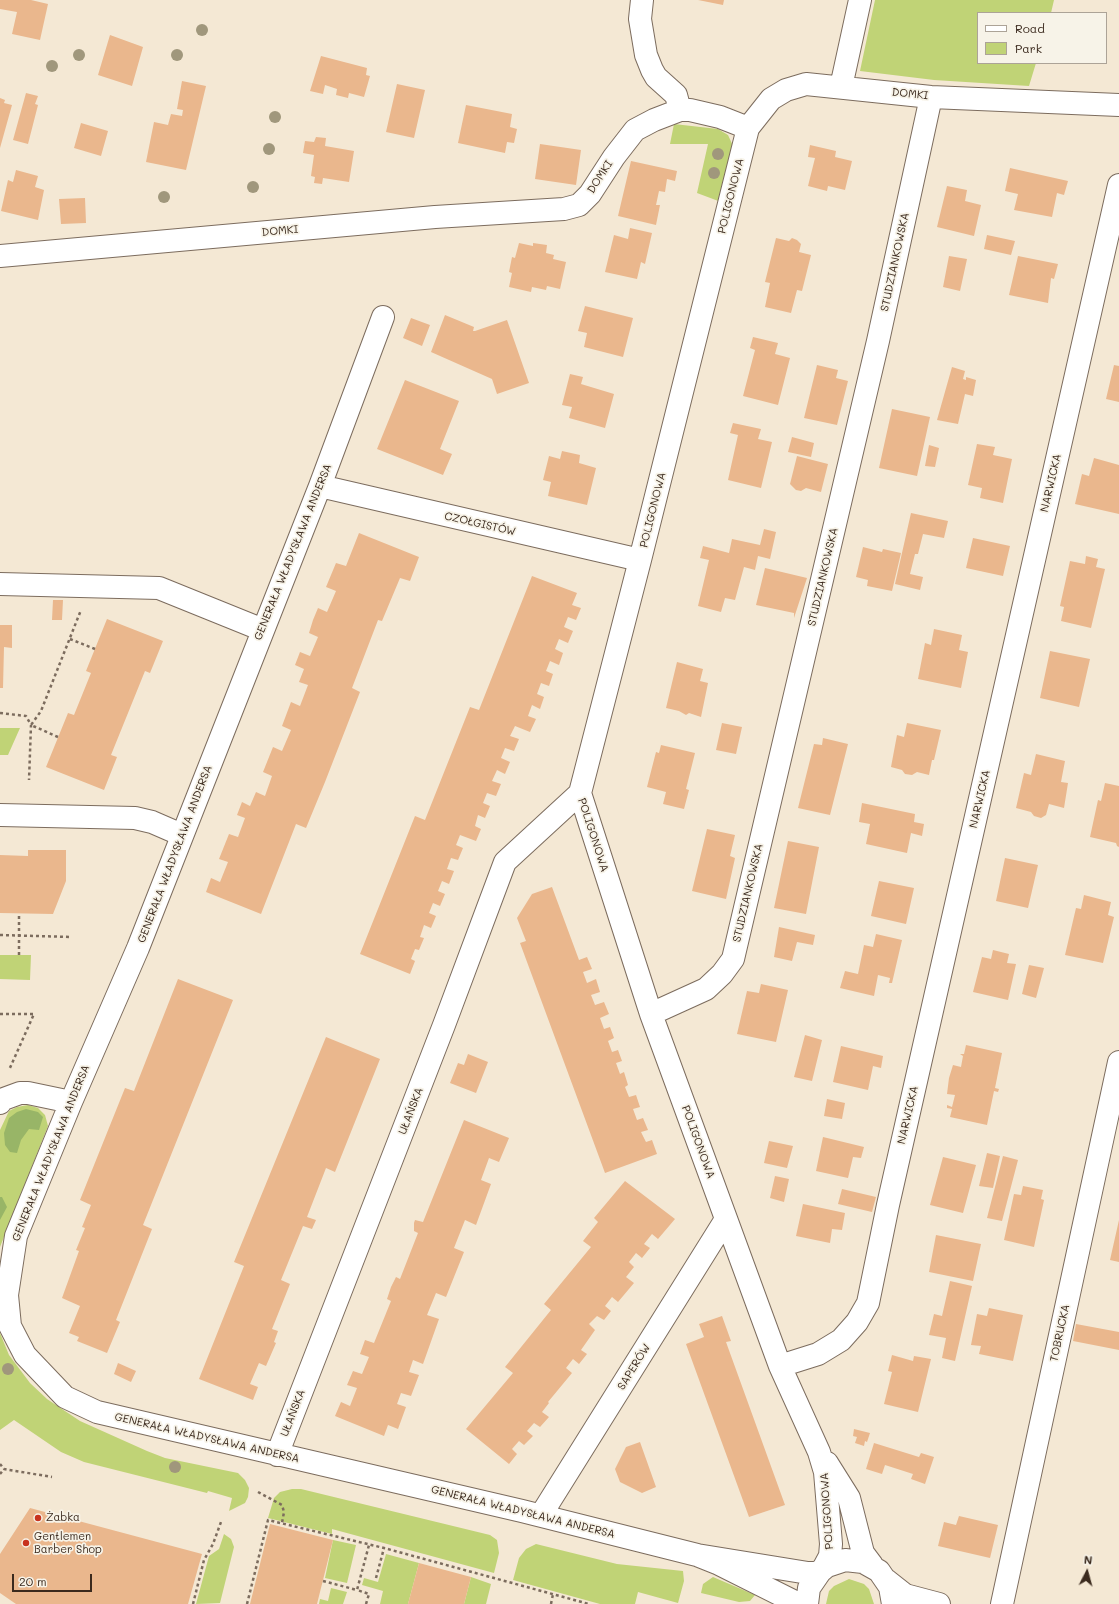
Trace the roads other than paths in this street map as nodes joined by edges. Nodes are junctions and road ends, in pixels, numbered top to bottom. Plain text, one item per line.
1 (642, 0) edge
2 (860, 0) edge
3 (841, 86) junction
4 (931, 97) junction
5 (1119, 105) edge
6 (680, 110) junction
7 (748, 128) junction
8 (1119, 185) edge
9 (0, 256) edge
10 (383, 318) dead end
11 (320, 486) junction
12 (640, 560) junction
13 (0, 584) edge
14 (263, 630) junction
15 (580, 793) junction
16 (0, 816) edge
17 (182, 835) junction
18 (651, 1014) junction
19 (1119, 1062) edge
20 (71, 1102) junction
21 (0, 1103) edge
22 (726, 1219) junction
23 (780, 1366) junction
24 (819, 1452) junction
25 (277, 1455) junction
26 (541, 1516) junction
27 (697, 1556) junction
28 (823, 1569) junction
29 (879, 1573) junction
30 (799, 1604) edge
31 (807, 1604) edge
32 (893, 1604) edge
33 (939, 1604) edge
34 (1002, 1604) edge

1 - 6 street
2 - 3 street
3 - 4 street, DOMKI
3 - 7 street, DOMKI
4 - 5 street, DOMKI
4 - 18 street, STUDZIANKOWSKA
6 - 7 street, DOMKI
6 - 9 street, DOMKI
7 - 12 street, POLIGONOWA
8 - 23 street, NARWICKA
10 - 11 street, GENERAŁA WŁADYSŁAWA ANDERSA
11 - 12 street, CZOŁGISTÓW
11 - 14 street, GENERAŁA WŁADYSŁAWA ANDERSA
12 - 15 street, POLIGONOWA
13 - 14 street
14 - 17 street, GENERAŁA WŁADYSŁAWA ANDERSA
15 - 18 street, POLIGONOWA
15 - 25 street, UŁAŃSKA
16 - 17 street
17 - 20 street, GENERAŁA WŁADYSŁAWA ANDERSA
18 - 22 street, POLIGONOWA
19 - 34 street, TOBRUCKA
20 - 21 street
20 - 25 street, GENERAŁA WŁADYSŁAWA ANDERSA
22 - 23 street, POLIGONOWA
22 - 26 street, SAPERÓW
23 - 24 street, POLIGONOWA
24 - 28 street, POLIGONOWA
24 - 29 street, POLIGONOWA
25 - 26 street, GENERAŁA WŁADYSŁAWA ANDERSA
26 - 27 street, GENERAŁA WŁADYSŁAWA ANDERSA
27 - 28 street, GENERAŁA WŁADYSŁAWA ANDERSA
27 - 30 street, GENERAŁA WŁADYSŁAWA ANDERSA
28 - 29 street
28 - 31 street
29 - 32 street
29 - 33 street

